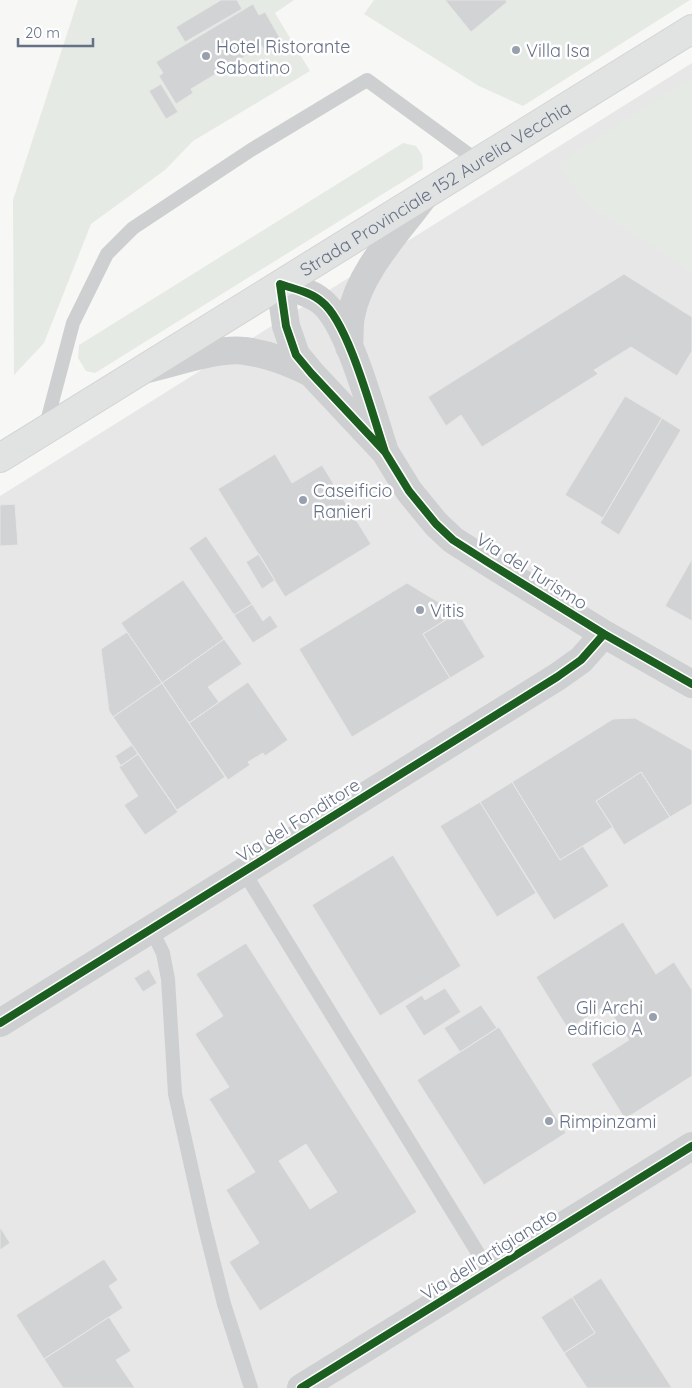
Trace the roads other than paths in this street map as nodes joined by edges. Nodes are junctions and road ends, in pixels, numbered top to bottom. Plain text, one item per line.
1 (692, 29) edge
2 (479, 162) junction
3 (425, 195) junction
4 (280, 284) junction
5 (349, 348) junction
6 (141, 370) junction
7 (311, 373) junction
8 (44, 431) junction
9 (385, 452) junction
10 (0, 458) edge
11 (604, 634) junction
12 (692, 684) edge
13 (244, 872) junction
14 (150, 929) junction
15 (0, 1023) edge
16 (692, 1146) edge
17 (489, 1272) junction
18 (251, 1388) edge
19 (301, 1388) edge

1 - 2 main road, Strada Provinciale 152 Aurelia Vecchia
2 - 3 main road, Strada Provinciale 152 Aurelia Vecchia
2 - 8 lane
3 - 4 main road, Strada Provinciale 152 Aurelia Vecchia
3 - 5 street, Via del Turismo
4 - 5 street, Via del Turismo
4 - 6 main road, Strada Provinciale 152 Aurelia Vecchia
4 - 7 street, Via del Turismo
5 - 9 street, Via del Turismo
6 - 7 street, Via del Turismo
6 - 8 main road, Strada Provinciale 152 Aurelia Vecchia
7 - 9 street, Via del Turismo
8 - 10 main road, Strada Provinciale 152 Aurelia Vecchia
9 - 11 street, Via del Turismo
11 - 12 street, Via del Turismo
11 - 13 street, Via del Fonditore
13 - 14 street, Via del Fonditore
13 - 17 lane
14 - 15 street, Via del Fonditore
14 - 18 lane
16 - 17 street, Via dell'artigianato
17 - 19 street, Via dell'artigianato

